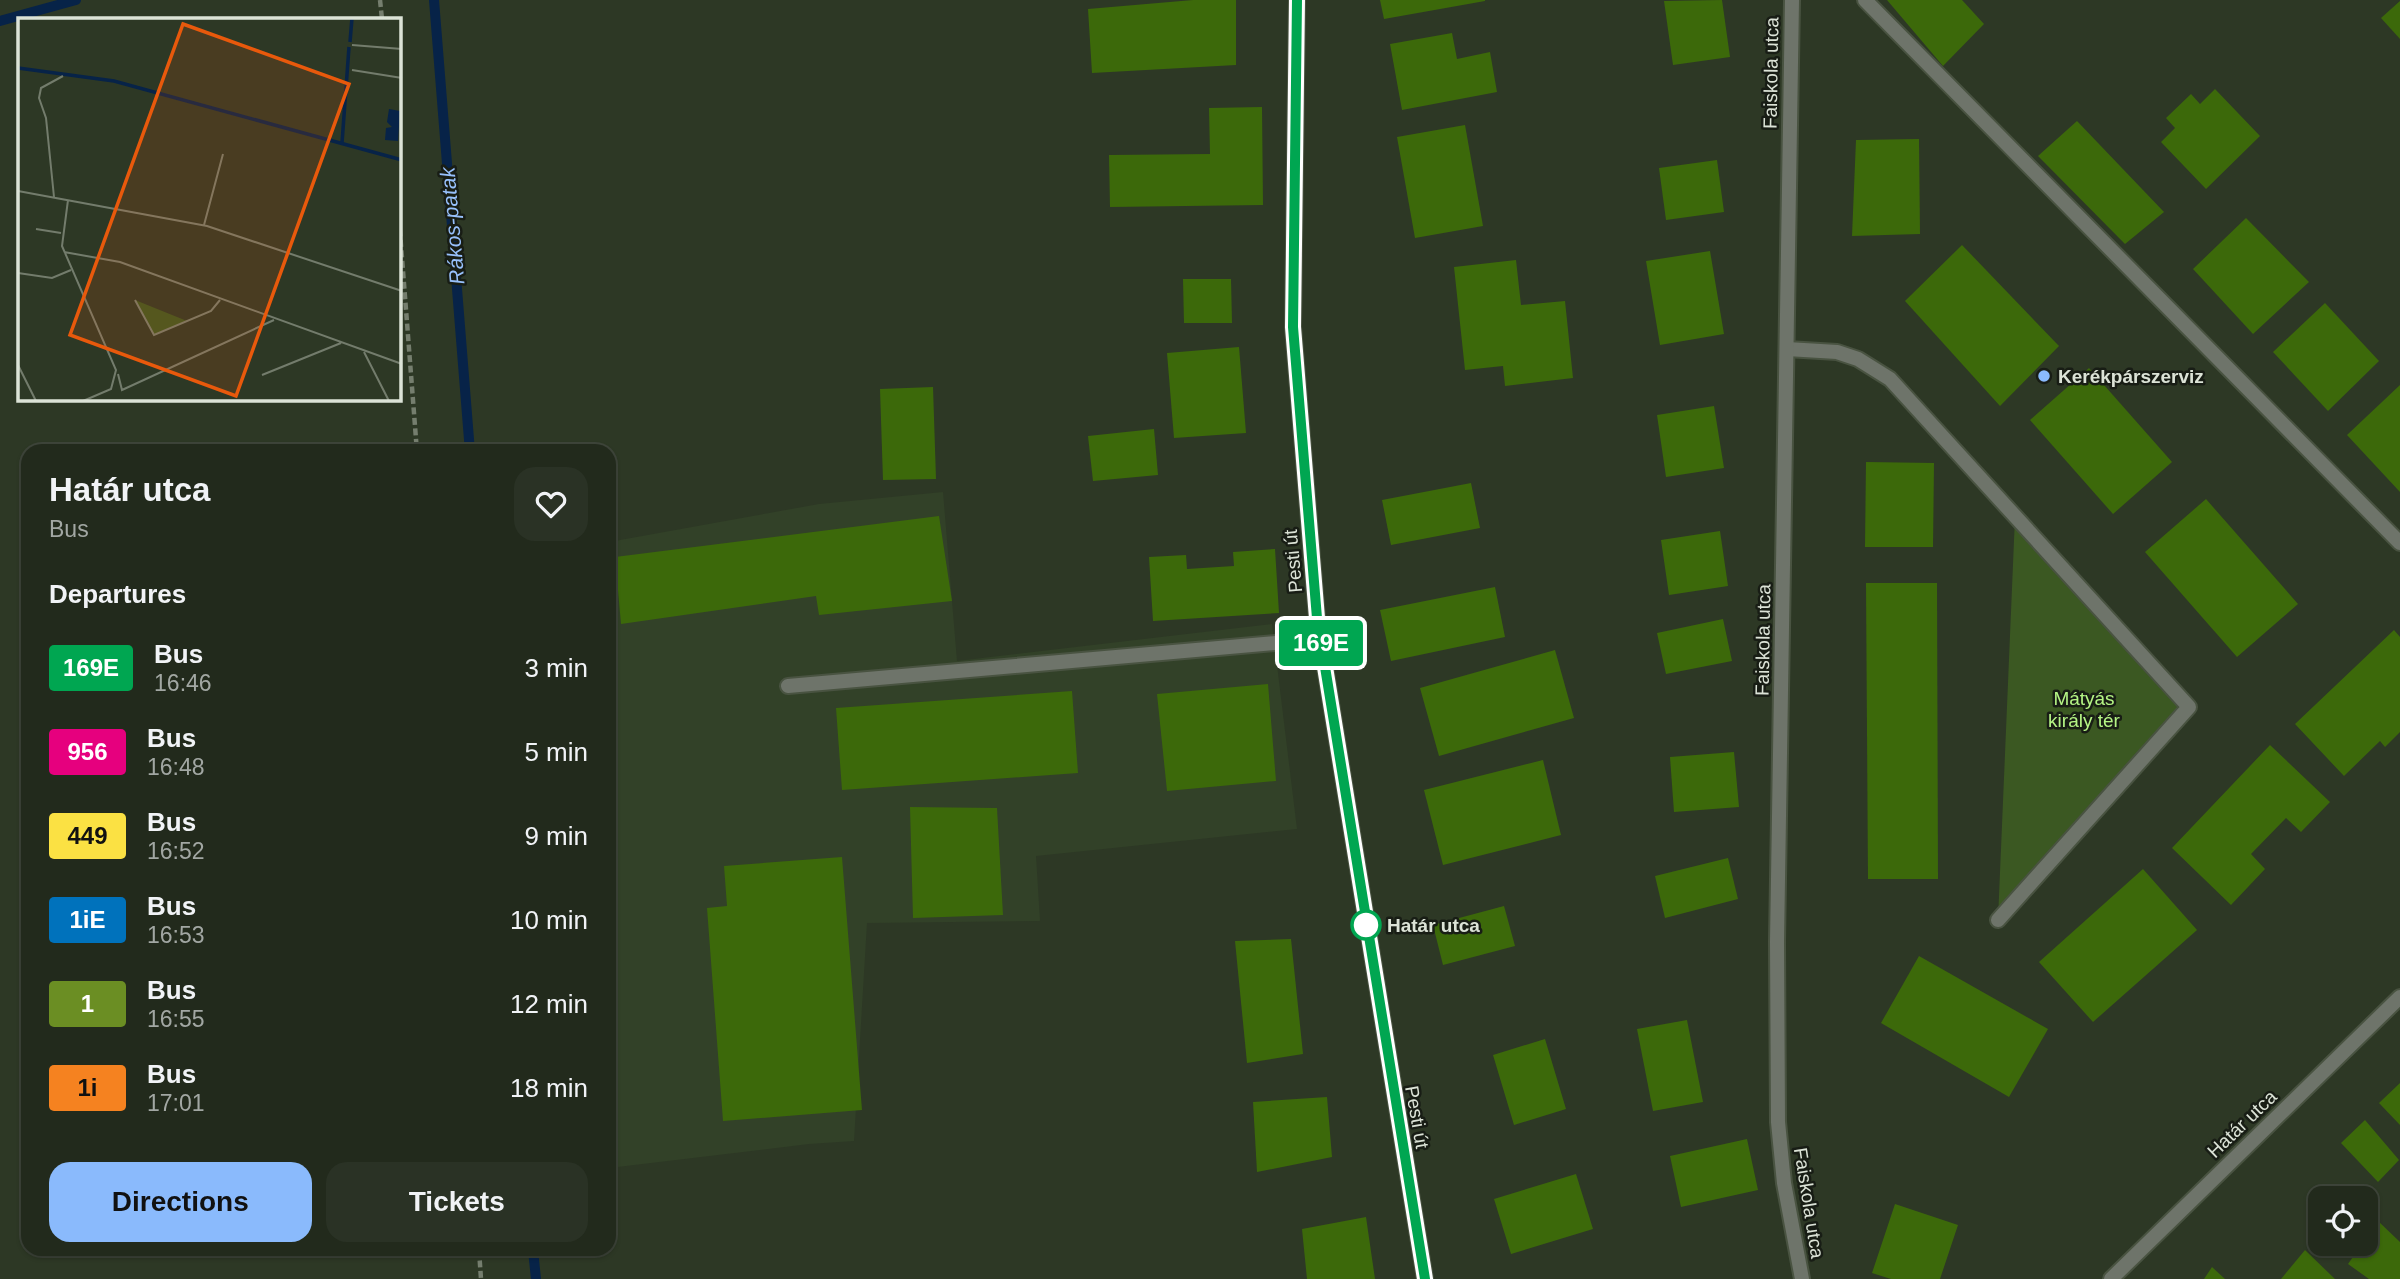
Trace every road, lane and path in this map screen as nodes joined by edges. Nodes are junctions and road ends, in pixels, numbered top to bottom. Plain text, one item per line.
1 (380, 0) edge
2 (1297, 0) edge
3 (1792, 0) edge
4 (1866, 0) edge
5 (382, 18) edge
6 (401, 245) edge
7 (1787, 349) junction
8 (416, 444) edge
9 (2400, 543) edge
10 (1320, 639) junction
11 (788, 686) dead end
12 (1998, 920) dead end
13 (2400, 997) edge
14 (479, 1256) edge
15 (481, 1279) edge
16 (1425, 1279) edge
17 (1802, 1279) edge
18 (2111, 1279) edge

1 - 5 path
2 - 10 main road, Pesti út
3 - 7 street, Faiskola utca
4 - 9 street
6 - 8 path
7 - 12 street
7 - 17 street, Faiskola utca
10 - 11 street
10 - 16 main road, Pesti út
13 - 18 street, Határ utca
14 - 15 path

